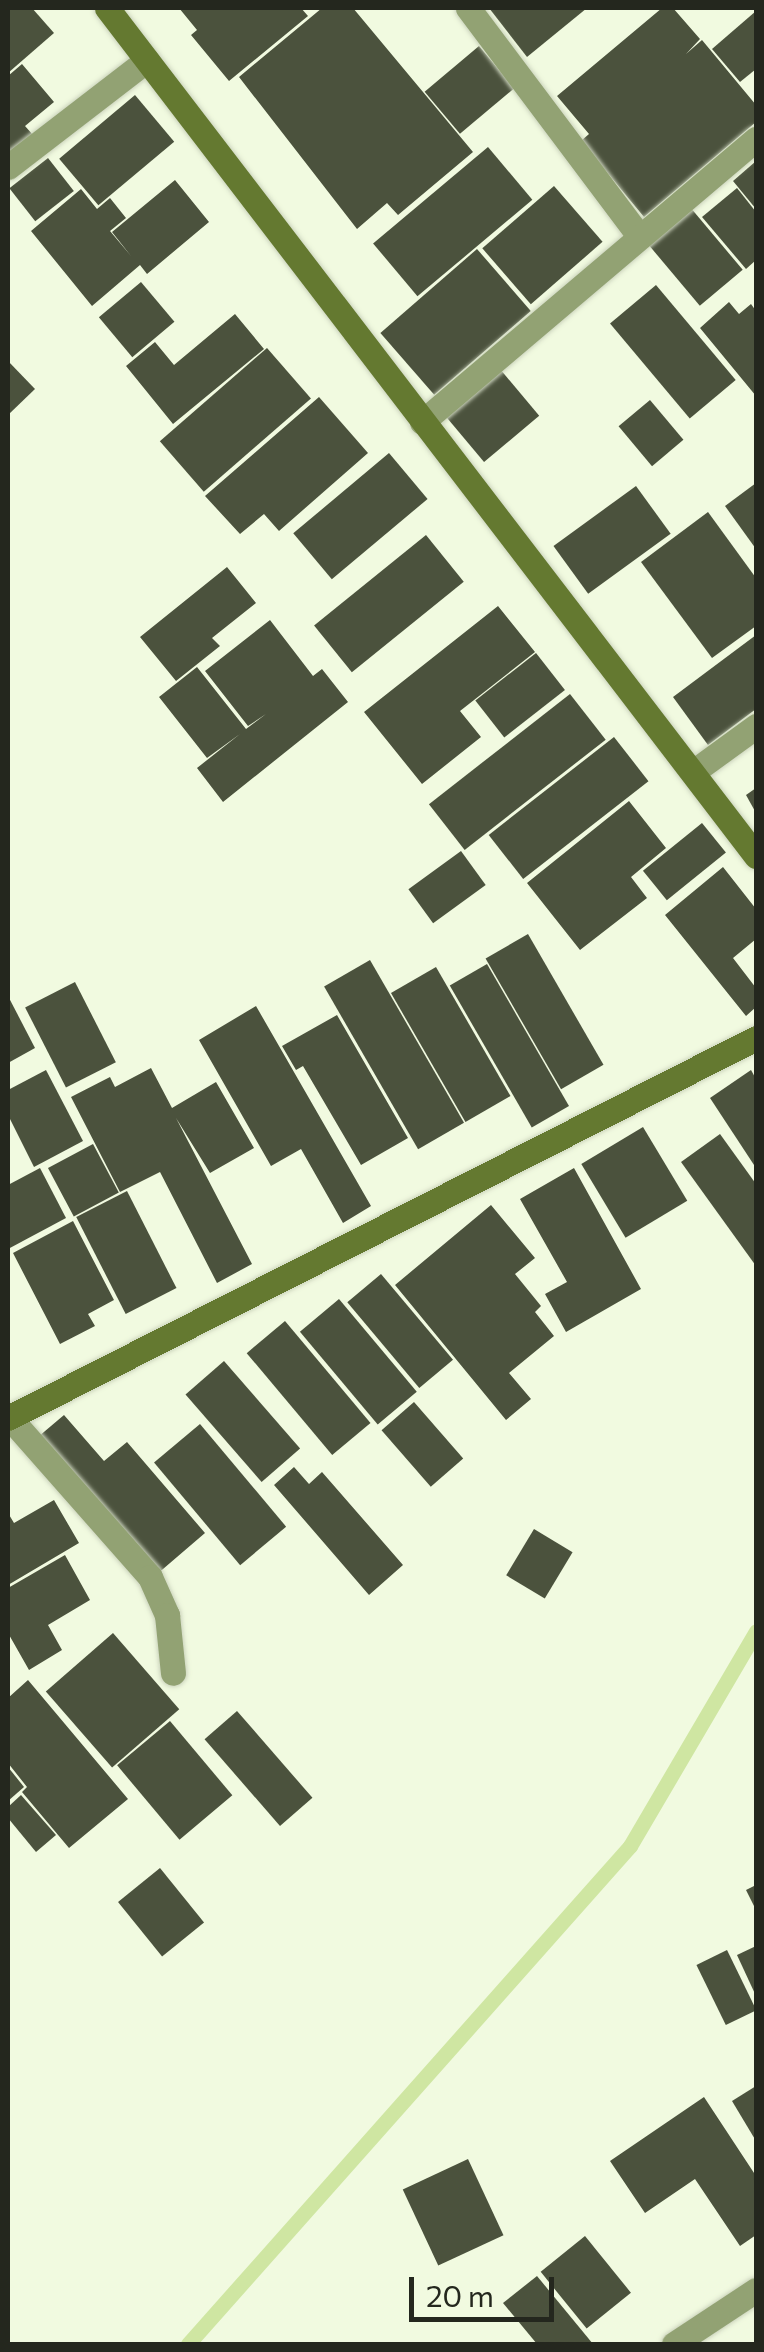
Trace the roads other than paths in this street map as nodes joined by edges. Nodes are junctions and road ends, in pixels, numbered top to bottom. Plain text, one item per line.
1 (108, 8) edge
2 (468, 8) edge
3 (147, 60) junction
4 (756, 139) edge
5 (8, 167) edge
6 (640, 236) junction
7 (422, 422) junction
8 (756, 726) edge
9 (693, 772) junction
10 (756, 856) edge
11 (756, 1038) edge
12 (8, 1418) edge
13 (173, 1673) dead end
14 (756, 2290) edge
15 (674, 2344) edge

1 - 3 street
2 - 6 street
3 - 5 street
3 - 7 street
4 - 6 street
6 - 7 street
7 - 9 street
8 - 9 street
9 - 10 street
11 - 12 street
12 - 13 street
14 - 15 street

